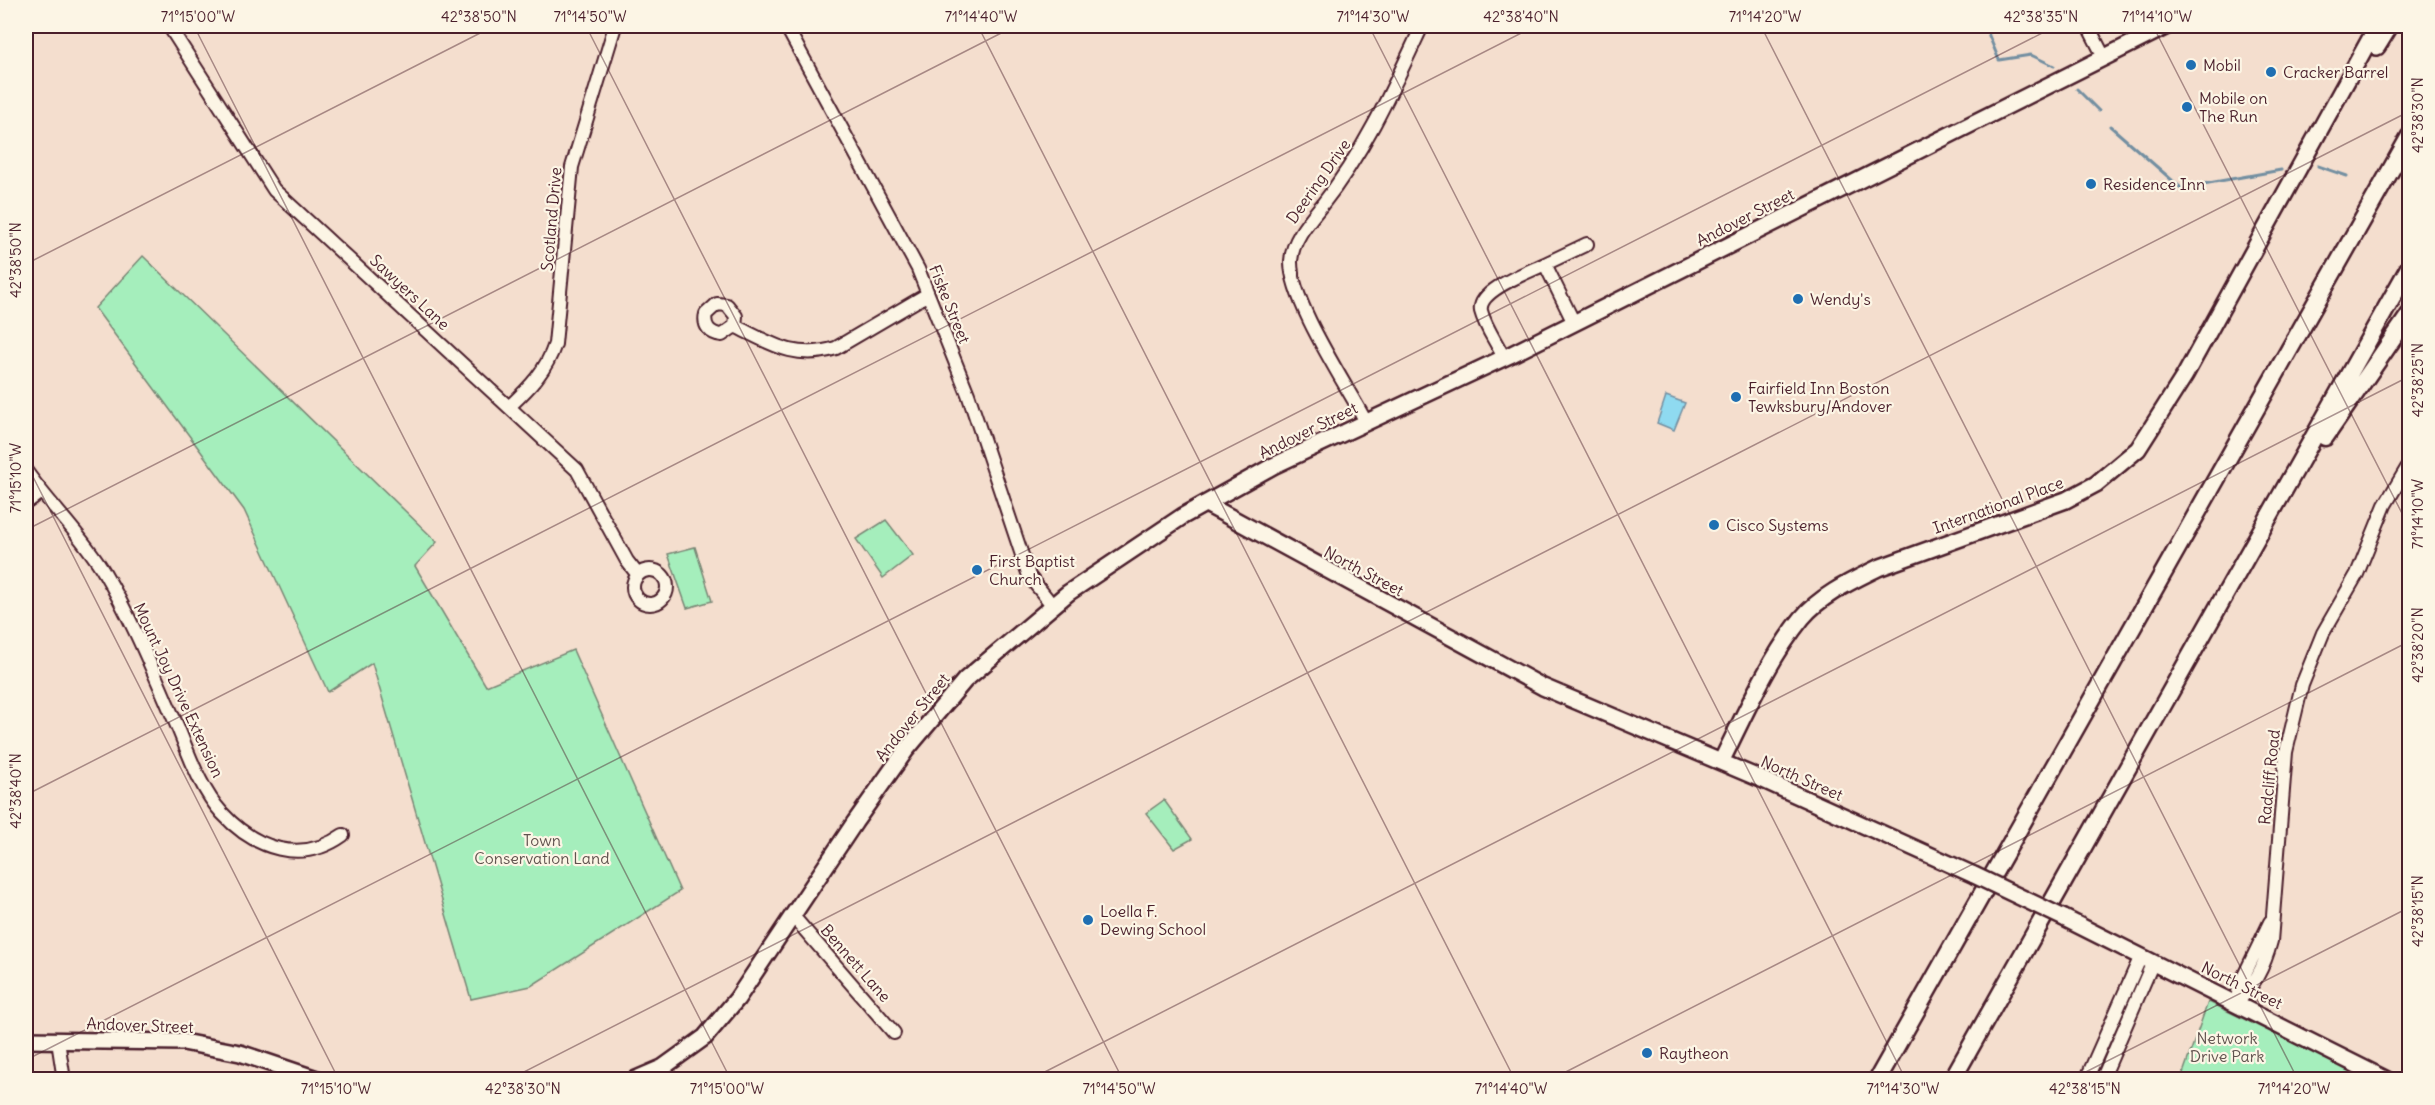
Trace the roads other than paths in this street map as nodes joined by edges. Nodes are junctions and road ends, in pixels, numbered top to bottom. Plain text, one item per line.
1 (169, 26) edge
2 (615, 26) edge
3 (786, 26) edge
4 (1422, 26) edge
5 (2088, 26) edge
6 (2167, 26) edge
7 (2378, 26) edge
8 (2390, 26) edge
9 (2104, 57) junction
10 (2409, 136) edge
11 (2309, 149) junction
12 (1587, 244) dead end
13 (1545, 264) junction
14 (2409, 266) edge
15 (928, 294) junction
16 (2409, 314) edge
17 (1573, 321) junction
18 (735, 326) dead end
19 (1504, 358) junction
20 (510, 406) junction
21 (1366, 422) junction
22 (2409, 463) edge
23 (26, 471) edge
24 (41, 492) junction
25 (26, 503) edge
26 (1206, 504) junction
27 (2246, 558) junction
28 (638, 576) dead end
29 (1053, 606) junction
30 (1720, 762) junction
31 (343, 835) dead end
32 (792, 915) junction
33 (2147, 959) junction
34 (2237, 1002) junction
35 (894, 1033) dead end
36 (26, 1040) edge
37 (58, 1041) junction
38 (297, 1076) edge
39 (641, 1078) edge
40 (64, 1080) edge
41 (320, 1080) edge
42 (1877, 1080) edge
43 (1952, 1080) edge
44 (2086, 1080) edge
45 (2102, 1080) edge
46 (2387, 1080) edge

1 - 20 street, Sawyers Lane
2 - 20 street, Scotland Drive
3 - 15 street, Fiske Street
4 - 21 street, Deering Drive
5 - 9 street
6 - 9 main road, Andover Street
7 - 11 main road, International Place
8 - 11 main road, International Place
9 - 17 main road, Andover Street
10 - 42 highway
11 - 30 main road, International Place
12 - 13 street
13 - 17 street
13 - 19 street
14 - 27 highway
15 - 18 street
15 - 29 street, Fiske Street
16 - 27 highway
17 - 19 main road, Andover Street
19 - 21 main road, Andover Street
20 - 28 street, Sawyers Lane
21 - 26 main road, Andover Street
22 - 34 street, Radcliff Road
23 - 24 street, Mount Joy Drive Extension
24 - 25 street
24 - 31 street, Mount Joy Drive Extension
26 - 29 main road, Andover Street
26 - 30 main road, North Street
27 - 43 highway
29 - 32 main road, Andover Street
30 - 33 main road, North Street, bridge
32 - 35 street, Bennett Lane
32 - 39 main road, Andover Street
33 - 34 main road, North Street
33 - 44 street
33 - 45 street
34 - 46 main road, North Street
36 - 37 main road, Andover Street
37 - 38 main road, Andover Street
37 - 40 street
38 - 41 main road, Andover Street

